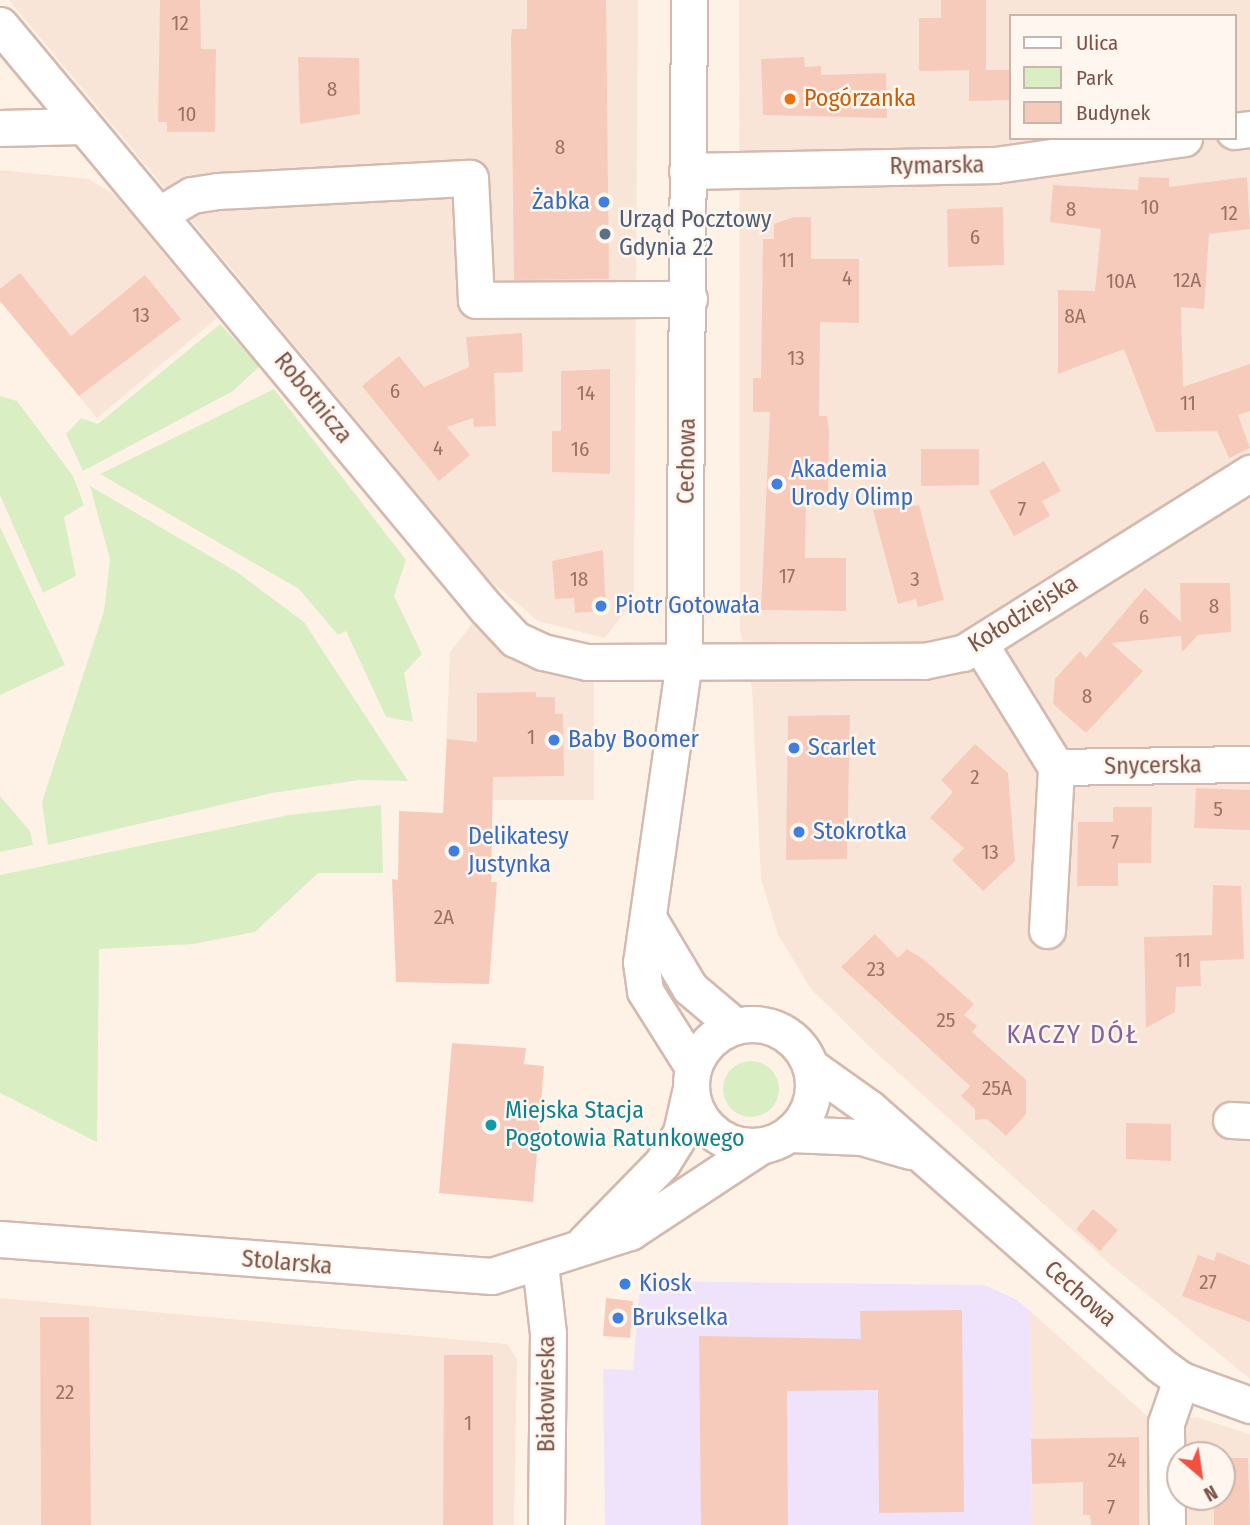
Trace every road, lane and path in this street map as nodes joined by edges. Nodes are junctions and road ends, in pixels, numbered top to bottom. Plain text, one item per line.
1 (689, 0) edge
2 (0, 25) edge
3 (83, 125) junction
4 (0, 128) edge
5 (1170, 140) edge
6 (687, 171) junction
7 (160, 214) junction
8 (689, 299) junction
9 (1250, 473) edge
10 (981, 646) junction
11 (684, 661) junction
12 (1250, 764) edge
13 (1056, 767) junction
14 (650, 920) junction
15 (1047, 930) dead end
16 (735, 1026) junction
17 (810, 1066) junction
18 (691, 1079) junction
19 (774, 1140) junction
20 (926, 1157) junction
21 (0, 1239) edge
22 (556, 1259) junction
23 (1181, 1380) junction
24 (1250, 1405) edge
25 (546, 1525) edge
26 (1167, 1525) edge

1 - 6 street, Cechowa
2 - 3 street, Robotnicza
3 - 4 street
3 - 7 street, Robotnicza
5 - 6 street, Rymarska
6 - 8 street, Cechowa
7 - 8 street
7 - 11 street, Robotnicza
8 - 11 street, Cechowa
9 - 10 street, Kołodziejska
10 - 11 street, Kołodziejska
10 - 13 street
11 - 14 street, Cechowa
12 - 13 street, Snycerska
13 - 15 street
14 - 16 street
14 - 18 street, Cechowa
16 - 17 street
16 - 18 street
17 - 19 street
17 - 20 street, Cechowa
18 - 19 street
18 - 22 street
19 - 20 street, Cechowa
19 - 22 street, Stolarska
20 - 23 street, Cechowa
21 - 22 street, Stolarska
22 - 25 street, Białowieska
23 - 24 street, Cechowa
23 - 26 street

